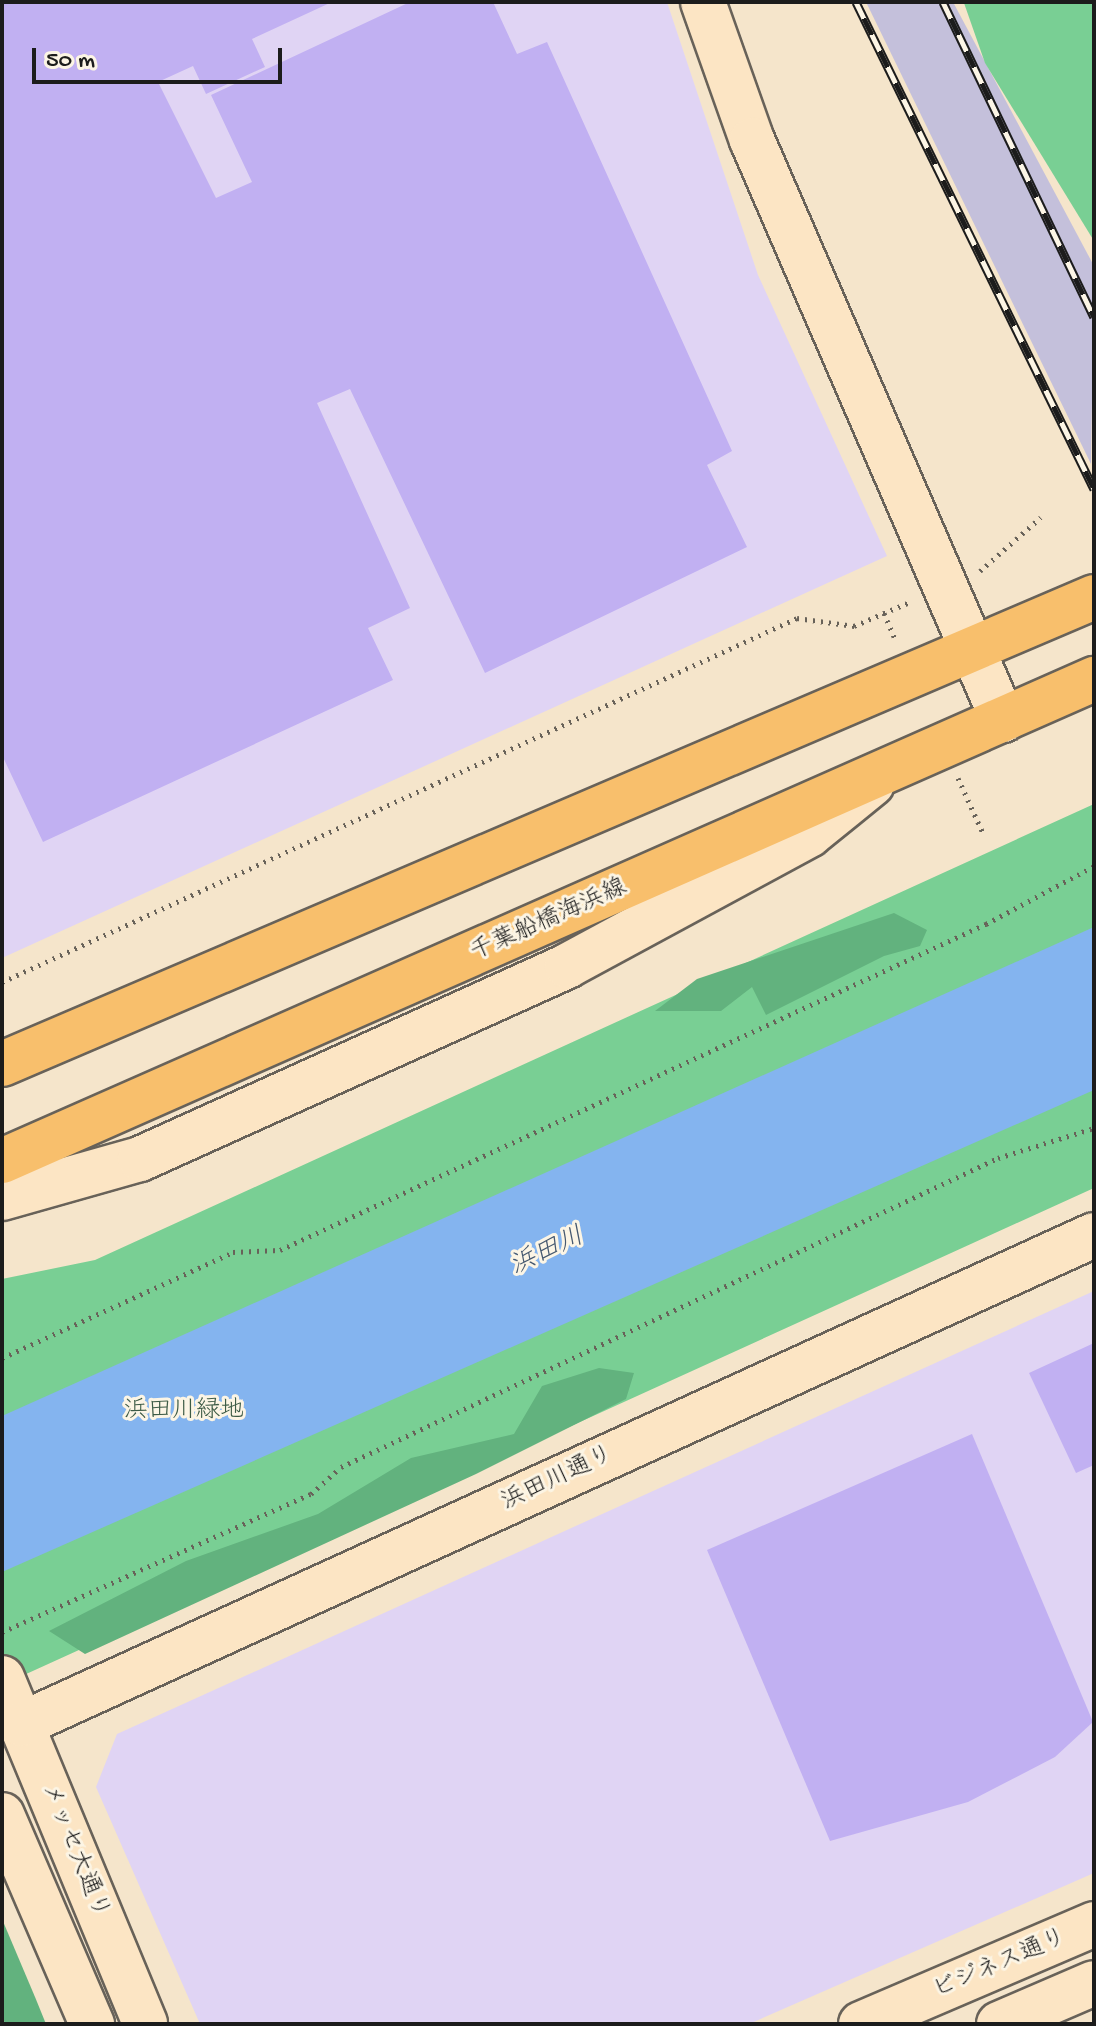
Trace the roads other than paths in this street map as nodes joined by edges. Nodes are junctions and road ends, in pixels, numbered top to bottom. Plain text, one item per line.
1 (703, 2) edge
2 (1094, 597) edge
3 (973, 652) junction
4 (1094, 679) edge
5 (1003, 720) junction
6 (883, 775) junction
7 (2, 1064) edge
8 (2, 1161) edge
9 (2, 1198) edge
10 (1094, 1235) edge
11 (2, 1678) edge
12 (22, 1724) junction
13 (2, 1815) edge
14 (1094, 1924) edge
15 (1094, 1983) edge
16 (92, 2024) edge
17 (145, 2024) edge
18 (861, 2024) edge
19 (999, 2024) edge

1 - 3 street
2 - 3 main road
3 - 5 street
3 - 7 main road
4 - 5 main road, 千葉船橋海浜線
5 - 6 main road, 千葉船橋海浜線
6 - 8 main road, 千葉船橋海浜線
6 - 9 street
10 - 12 street, 浜田川通り
11 - 12 street, メッセ大通り
12 - 17 street, メッセ大通り
13 - 16 street, メッセ大通り
14 - 18 street, ビジネス通り
15 - 19 street

